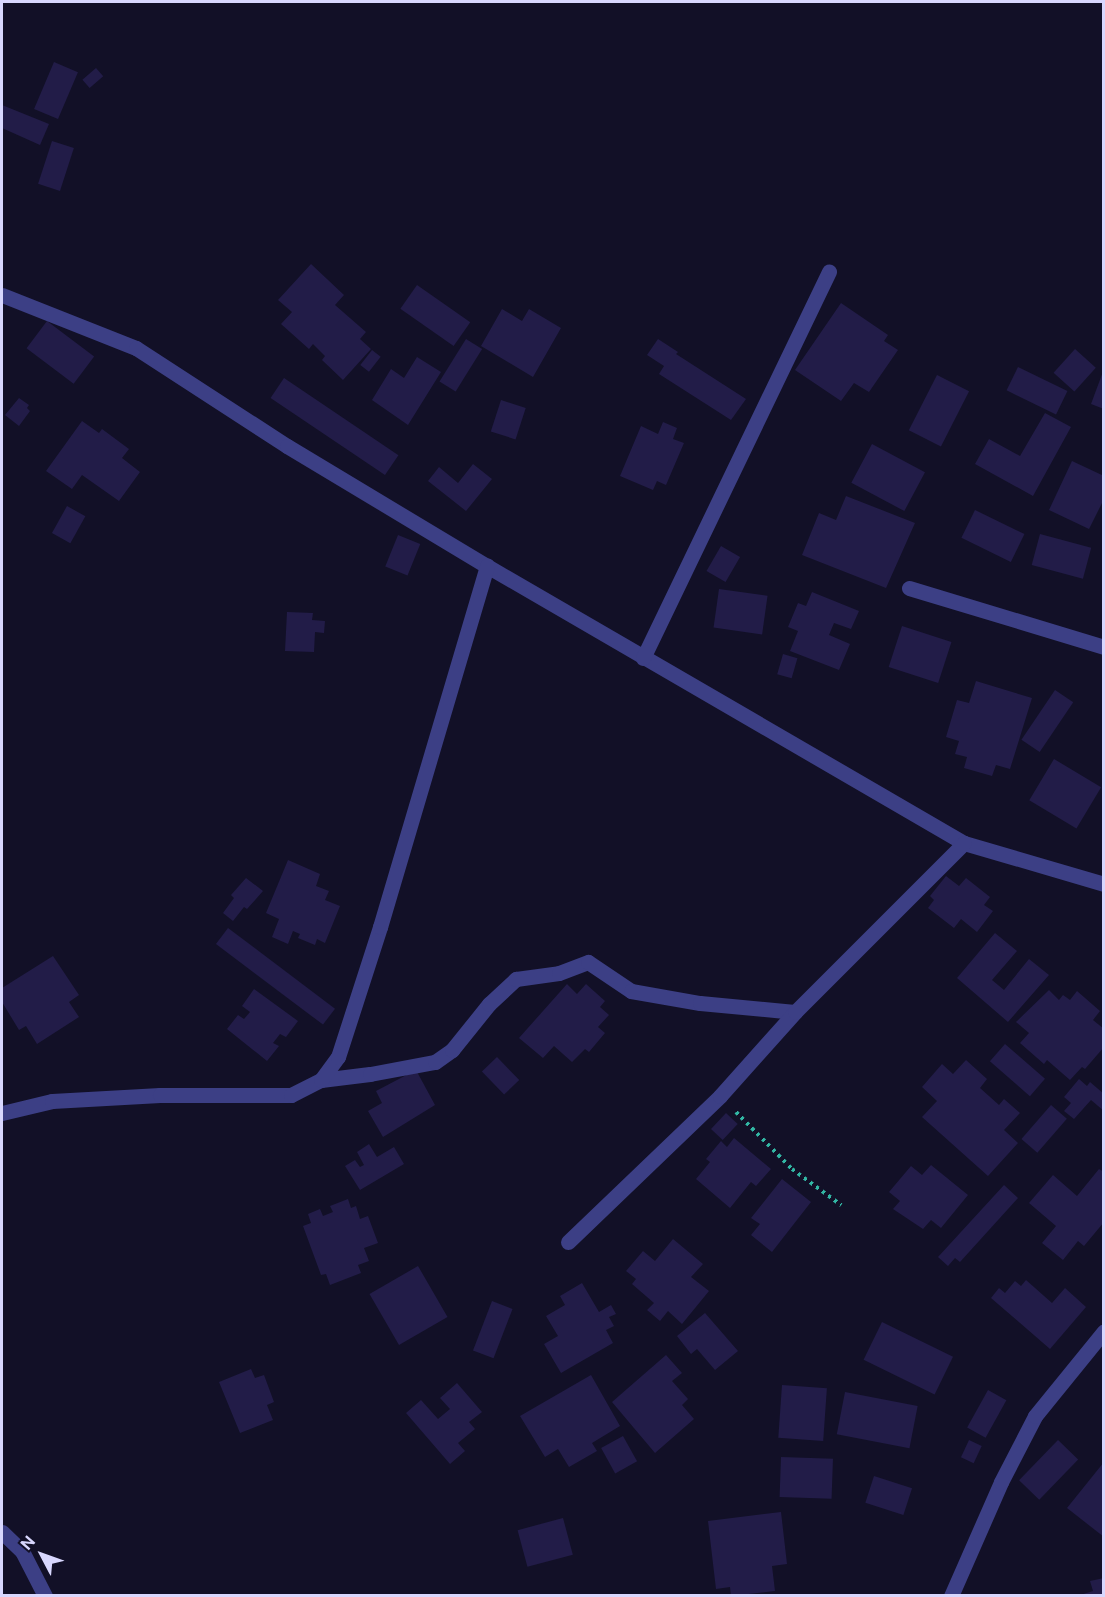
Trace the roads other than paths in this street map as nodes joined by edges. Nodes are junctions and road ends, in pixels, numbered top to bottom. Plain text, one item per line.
1 (829, 271) dead end
2 (2, 295) edge
3 (487, 566) junction
4 (909, 588) dead end
5 (1104, 647) edge
6 (643, 658) junction
7 (964, 843) junction
8 (1104, 884) edge
9 (795, 1012) junction
10 (321, 1080) junction
11 (2, 1113) edge
12 (568, 1242) dead end
13 (1104, 1331) edge
14 (2, 1532) edge
15 (45, 1596) edge
16 (951, 1596) edge

1 - 6 street
2 - 3 street
3 - 6 street
3 - 10 street
4 - 5 street
6 - 7 street
7 - 8 street
7 - 9 street
9 - 10 street
9 - 12 street
10 - 11 street
13 - 16 street
14 - 15 street

